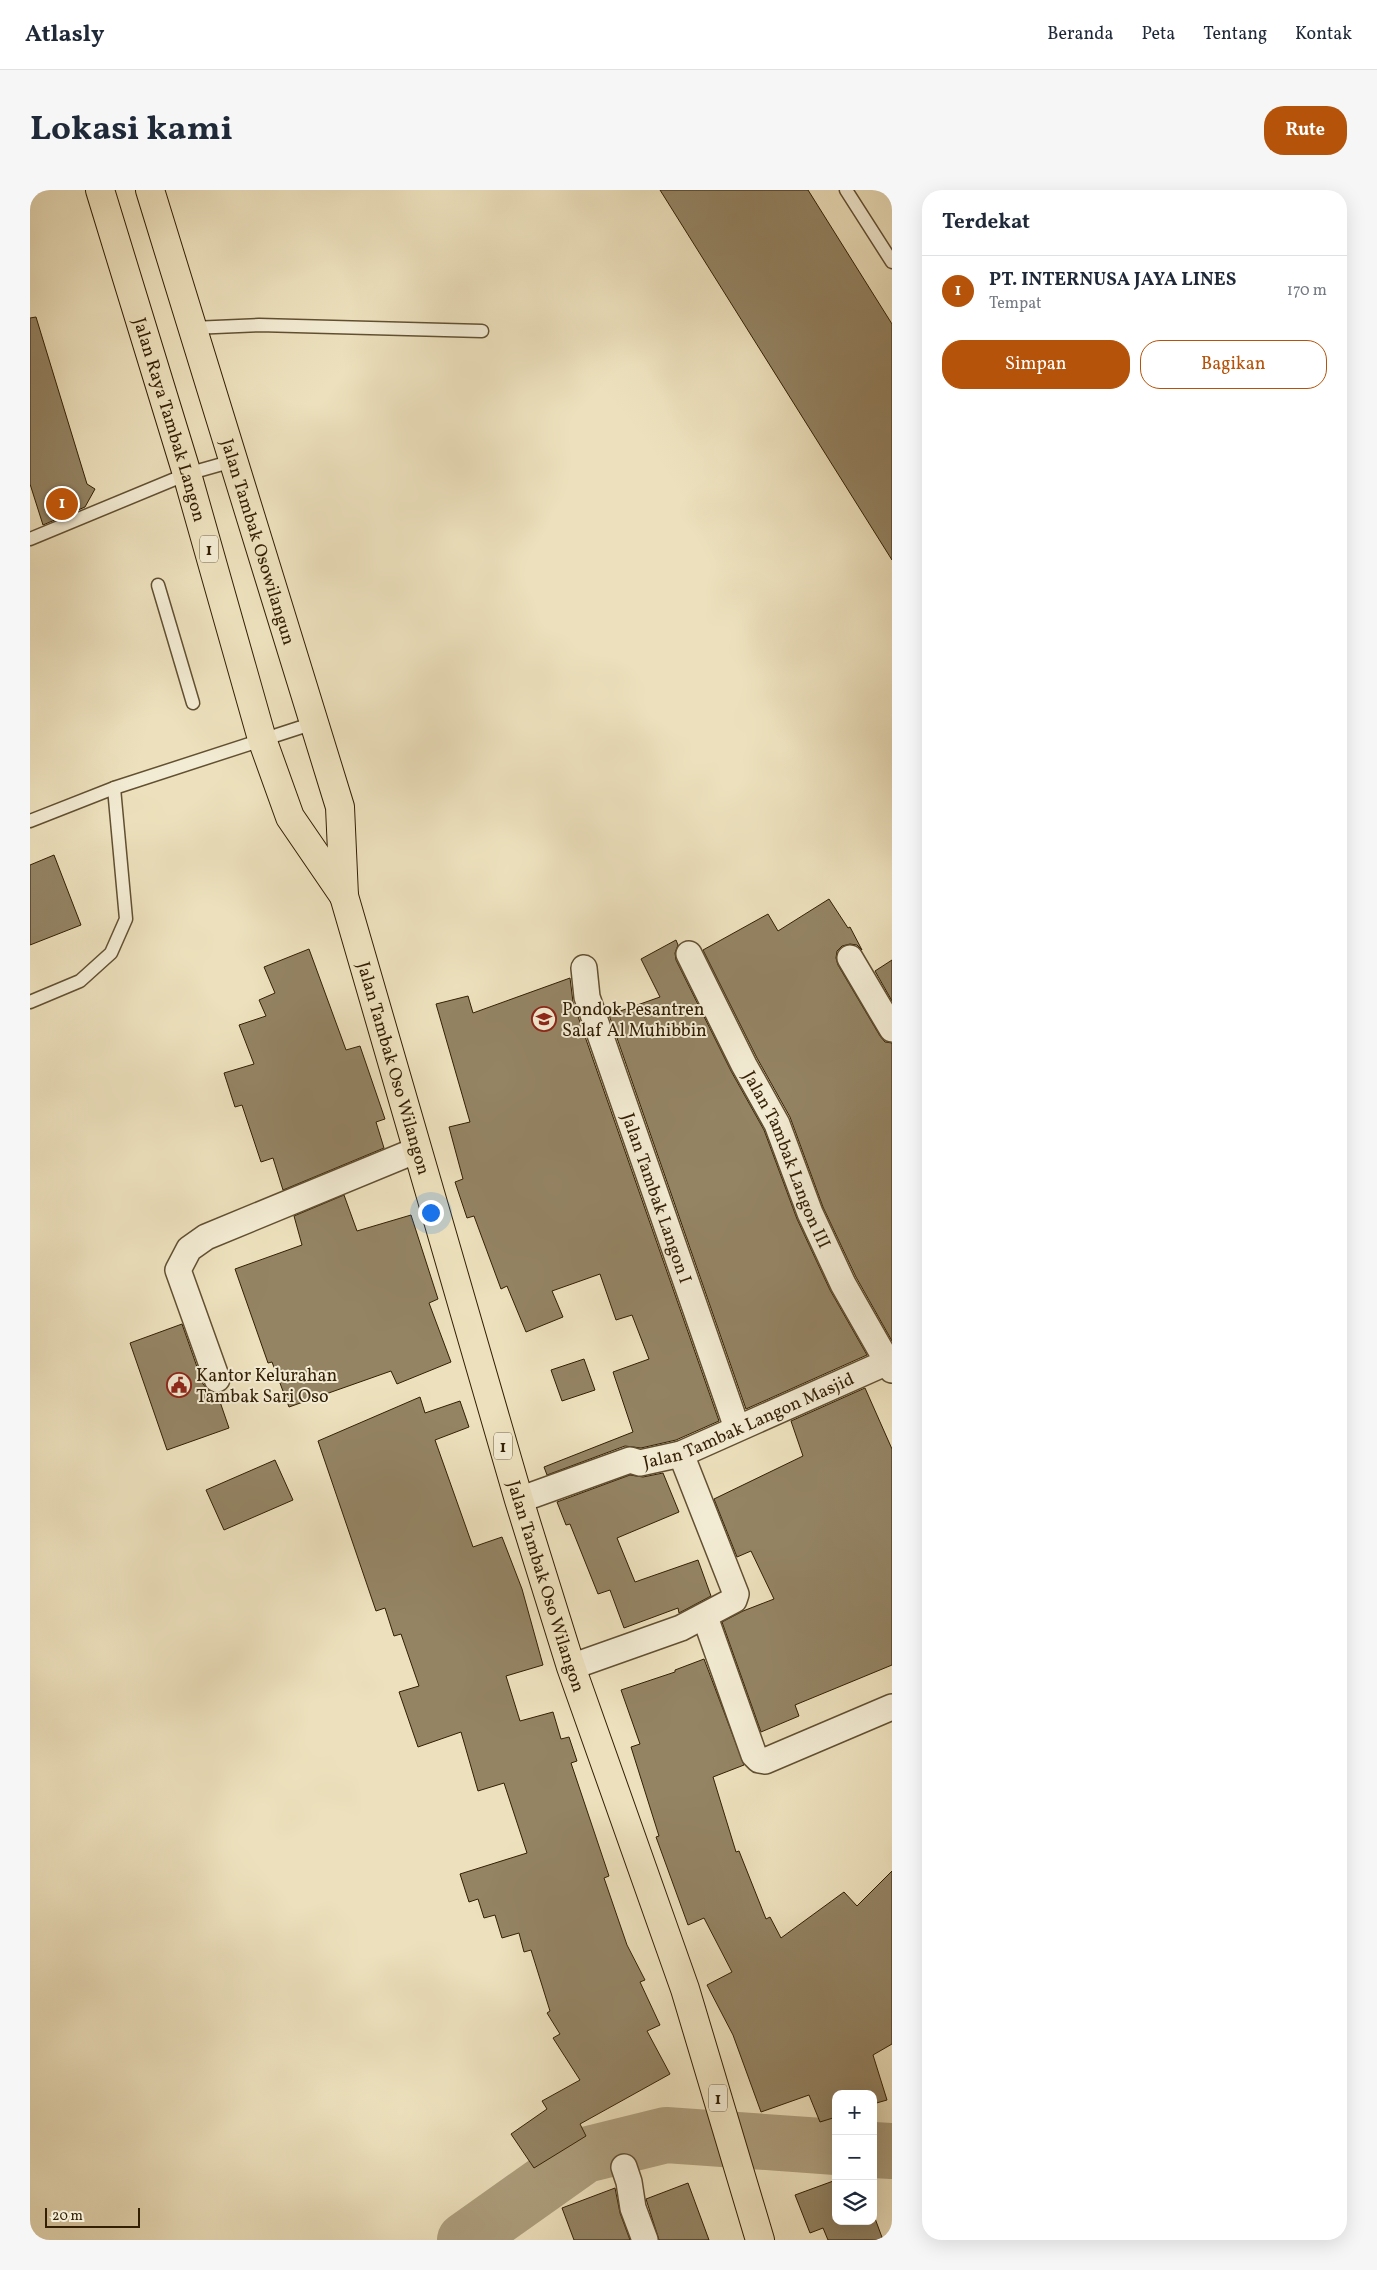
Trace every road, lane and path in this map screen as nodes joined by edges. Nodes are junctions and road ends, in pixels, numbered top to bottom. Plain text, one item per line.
1 (100, 190) edge
2 (150, 190) edge
3 (846, 190) edge
4 (892, 262) edge
5 (192, 328) junction
6 (482, 331) dead end
7 (233, 461) junction
8 (187, 474) junction
9 (30, 539) edge
10 (158, 585) dead end
11 (193, 703) dead end
12 (314, 723) junction
13 (262, 739) junction
14 (114, 788) junction
15 (30, 820) edge
16 (344, 896) junction
17 (689, 954) dead end
18 (850, 958) dead end
19 (584, 968) dead end
20 (30, 1002) edge
21 (892, 1029) edge
22 (417, 1150) junction
23 (891, 1364) edge
24 (217, 1379) dead end
25 (737, 1428) junction
26 (681, 1454) junction
27 (519, 1500) junction
28 (705, 1617) junction
29 (571, 1667) junction
30 (892, 1707) edge
31 (624, 2167) dead end
32 (645, 2240) edge
33 (760, 2240) edge

1 - 8 highway, Jalan Raya Tambak Langon / 1
2 - 5 highway, Jalan Tambak Osowilangun / 1
3 - 4 lane
5 - 6 lane
5 - 7 highway, Jalan Tambak Osowilangun / 1
7 - 8 lane
7 - 12 highway, Jalan Tambak Osowilangun / 1
8 - 9 lane
8 - 13 highway, Jalan Raya Tambak Langon / 1
10 - 11 lane
12 - 13 lane
12 - 16 highway, Jalan Tambak Osowilangun / 1
13 - 14 lane
13 - 16 highway, Jalan Raya Tambak Langon / 1
14 - 15 lane
14 - 20 lane
16 - 22 highway, Jalan Tambak Oso Wilangon / 1
17 - 23 street, Jalan Tambak Langon III
18 - 21 street
19 - 25 street, Jalan Tambak Langon I
22 - 24 street
22 - 27 highway, Jalan Tambak Oso Wilangon / 1
23 - 25 street, Jalan Tambak Langon Masjid
25 - 26 street, Jalan Tambak Langon Masjid
26 - 27 street, Jalan Tambak Langon Masjid
26 - 28 street
27 - 29 highway, Jalan Tambak Oso Wilangon / 1
28 - 29 street
28 - 30 street
29 - 33 highway, Jalan Tambak Oso Wilangon / 1
31 - 32 street

